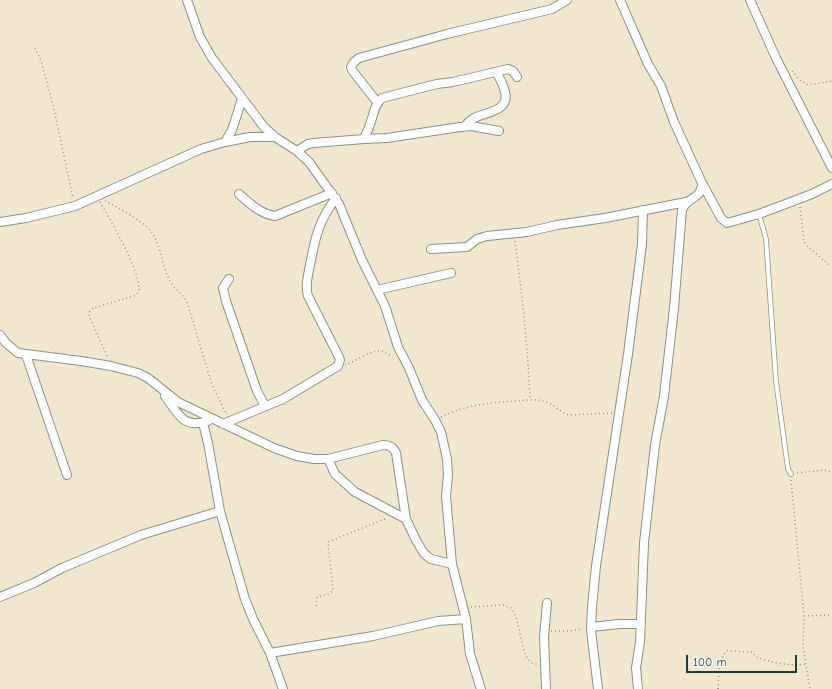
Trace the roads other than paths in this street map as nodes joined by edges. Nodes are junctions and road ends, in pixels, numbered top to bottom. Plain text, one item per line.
1 (187, 0) edge
2 (567, 0) edge
3 (620, 0) edge
4 (750, 0) edge
5 (496, 72) junction
6 (517, 77) dead end
7 (242, 99) junction
8 (377, 102) junction
9 (464, 127) junction
10 (499, 131) dead end
11 (275, 137) junction
12 (364, 139) junction
13 (226, 142) junction
14 (297, 151) junction
15 (832, 168) edge
16 (702, 183) junction
17 (832, 184) edge
18 (239, 194) dead end
19 (334, 196) junction
20 (686, 202) junction
21 (643, 210) junction
22 (759, 214) junction
23 (0, 222) edge
24 (431, 249) dead end
25 (451, 273) dead end
26 (229, 279) dead end
27 (377, 290) junction
28 (0, 335) edge
29 (3, 345) edge
30 (26, 355) junction
31 (161, 390) junction
32 (265, 406) junction
33 (214, 419) junction
34 (226, 422) junction
35 (203, 423) junction
36 (328, 459) junction
37 (791, 474) road end
38 (67, 475) dead end
39 (220, 511) junction
40 (406, 519) junction
41 (452, 564) junction
42 (0, 597) edge
43 (547, 603) dead end
44 (466, 619) junction
45 (641, 624) junction
46 (591, 627) junction
47 (270, 653) junction
48 (283, 689) edge
49 (481, 689) edge
50 (546, 689) edge
51 (598, 689) edge
52 (638, 689) edge

1 - 7 street
2 - 8 street
3 - 16 street
4 - 15 street
5 - 6 street
5 - 8 street
5 - 9 street
7 - 11 street
7 - 13 street
8 - 12 street
9 - 10 street
9 - 12 street
11 - 13 street
11 - 14 street
12 - 14 street
13 - 23 street
14 - 19 street
16 - 20 street
16 - 22 street
17 - 22 street
18 - 19 street
19 - 27 street
19 - 32 street
20 - 21 street
20 - 45 street
21 - 24 street
21 - 46 street
22 - 37 lane
25 - 27 street
26 - 32 street
27 - 41 street
28 - 29 street
29 - 30 street
30 - 31 street
30 - 38 street
31 - 33 street
31 - 35 street
32 - 34 street
33 - 34 street
33 - 35 street
34 - 36 street
35 - 39 street
36 - 40 street
36 - 40 street
39 - 42 street
39 - 47 street
40 - 41 street
41 - 44 street
43 - 50 street
44 - 47 street
44 - 49 street
45 - 46 street
45 - 52 street
46 - 51 street
47 - 48 street

